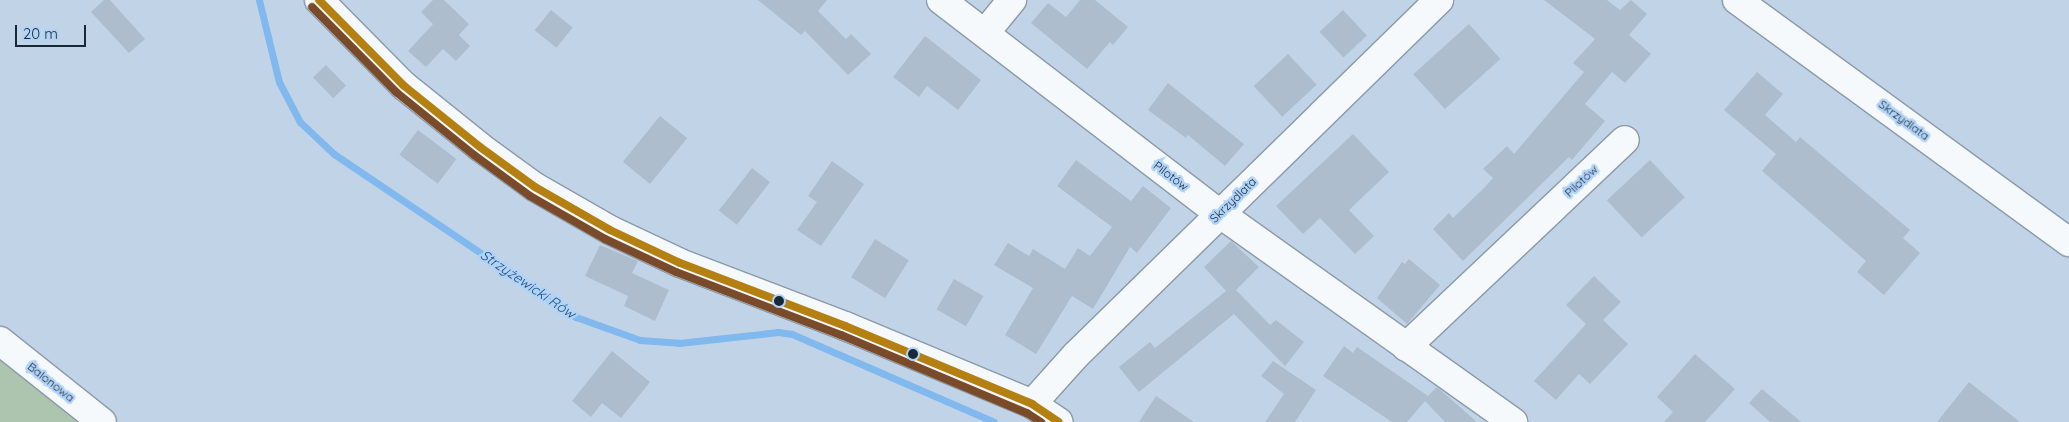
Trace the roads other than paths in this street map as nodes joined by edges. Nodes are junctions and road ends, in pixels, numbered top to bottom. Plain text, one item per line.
1 (319, 0) edge
2 (941, 0) edge
3 (1012, 0) edge
4 (1439, 0) edge
5 (1737, 0) edge
6 (985, 33) junction
7 (1625, 140) dead end
8 (1220, 213) junction
9 (2069, 242) edge
10 (0, 341) edge
11 (1406, 347) junction
12 (1032, 404) junction
13 (102, 422) edge
14 (1059, 422) edge
15 (1513, 422) edge

1 - 12 street
2 - 6 street, Pilotów
3 - 6 street
4 - 8 street, Skrzydlata
5 - 9 street, Skrzydlata
6 - 8 street, Pilotów
7 - 11 street, Pilotów
8 - 11 street, Pilotów
8 - 12 street, Skrzydlata
10 - 13 street, Balonowa
11 - 15 street, Pilotów
12 - 14 street

